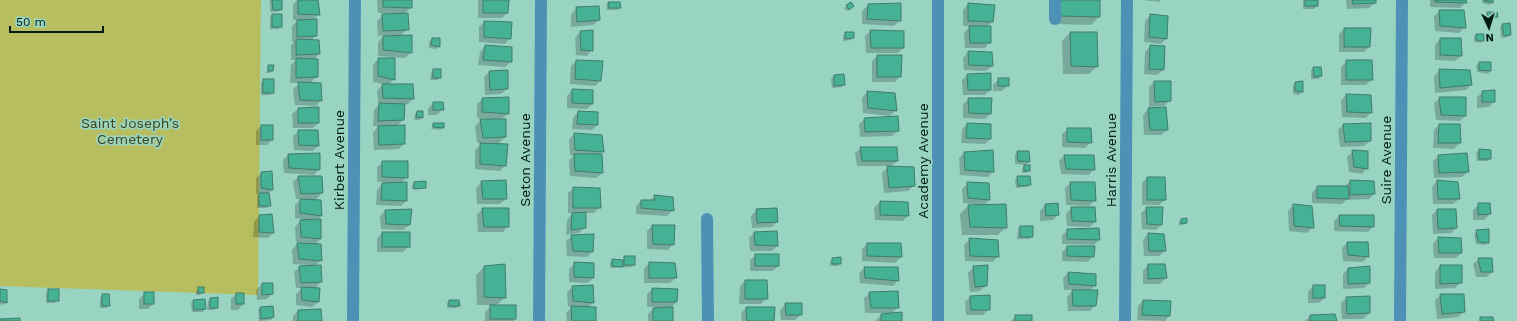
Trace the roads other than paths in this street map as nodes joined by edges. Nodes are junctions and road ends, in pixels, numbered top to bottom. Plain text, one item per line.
1 (355, 0) edge
2 (541, 0) edge
3 (938, 0) edge
4 (1055, 0) edge
5 (1127, 0) edge
6 (1402, 0) edge
7 (1055, 19) dead end
8 (708, 219) dead end
9 (353, 321) edge
10 (539, 321) edge
11 (708, 321) edge
12 (938, 321) edge
13 (1125, 321) edge
14 (1400, 321) edge

1 - 9 street, Kirbert Avenue
2 - 10 street, Seton Avenue
3 - 12 street, Academy Avenue
4 - 7 street
5 - 13 street, Harris Avenue
6 - 14 street, Suire Avenue
8 - 11 street

